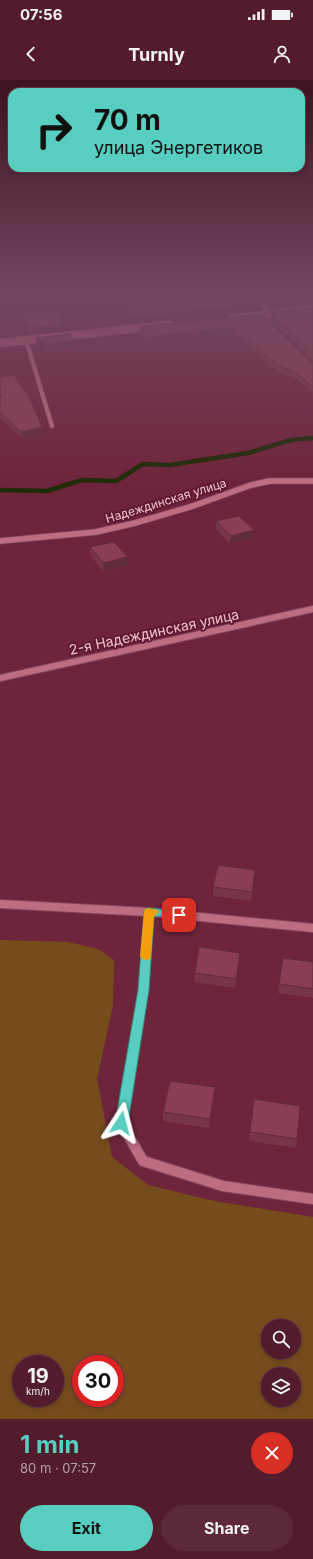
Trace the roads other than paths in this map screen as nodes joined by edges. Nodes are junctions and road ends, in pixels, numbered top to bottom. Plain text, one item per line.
1 (31, 356) edge
2 (52, 426) dead end
3 (313, 481) edge
4 (0, 541) edge
5 (313, 609) edge
6 (0, 678) edge
7 (0, 904) edge
8 (149, 912) junction
9 (313, 928) edge
10 (313, 1199) edge

1 - 2 street
3 - 4 street, Надеждинская улица
5 - 6 street, 2-я Надеждинская улица
7 - 8 street
8 - 9 street
8 - 10 street

